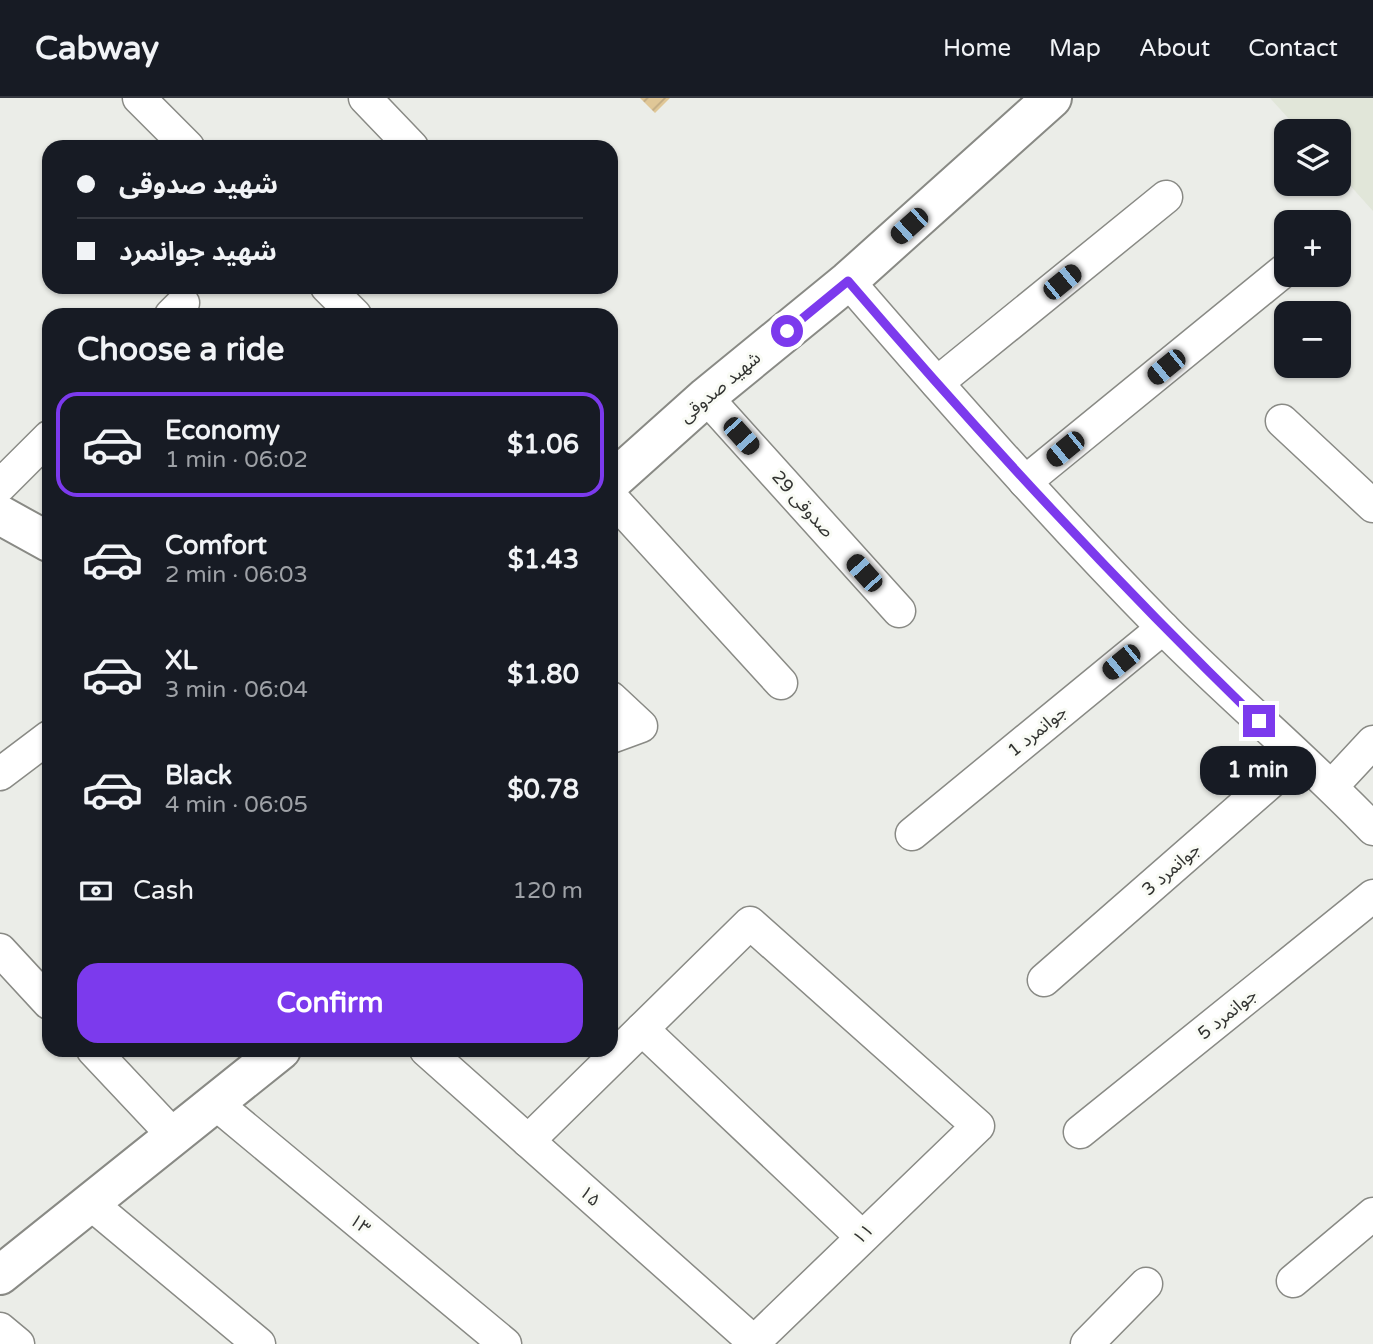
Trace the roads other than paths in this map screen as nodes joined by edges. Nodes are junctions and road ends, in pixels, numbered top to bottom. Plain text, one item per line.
1 (139, 98) edge
2 (365, 98) edge
3 (1052, 98) edge
4 (181, 140) edge
5 (405, 140) edge
6 (1166, 197) dead end
7 (1274, 279) edge
8 (848, 281) junction
9 (334, 294) edge
10 (348, 308) edge
11 (937, 383) junction
12 (706, 397) junction
13 (1282, 421) dead end
14 (42, 444) edge
15 (618, 476) edge
16 (1025, 482) junction
17 (0, 486) edge
18 (618, 504) edge
19 (1373, 506) edge
20 (0, 515) edge
21 (42, 538) edge
22 (899, 611) dead end
23 (1163, 628) junction
24 (781, 683) dead end
25 (618, 705) edge
26 (618, 734) edge
27 (42, 742) edge
28 (1373, 742) edge
29 (1298, 758) junction
30 (0, 774) edge
31 (1332, 786) junction
32 (1373, 829) edge
33 (912, 834) dead end
34 (1373, 896) edge
35 (0, 950) edge
36 (1044, 980) dead end
37 (42, 995) edge
38 (642, 1029) junction
39 (618, 1053) edge
40 (100, 1057) edge
41 (272, 1057) edge
42 (434, 1057) edge
43 (614, 1057) edge
44 (215, 1103) junction
45 (1080, 1132) dead end
46 (174, 1136) junction
47 (528, 1141) junction
48 (90, 1203) junction
49 (1373, 1214) edge
50 (861, 1236) junction
51 (0, 1275) edge
52 (1293, 1281) dead end
53 (1146, 1284) dead end
54 (0, 1329) edge
55 (753, 1343) edge
56 (18, 1344) edge
57 (259, 1344) edge
58 (505, 1344) edge
59 (1087, 1344) edge

1 - 4 street
2 - 5 street
3 - 8 main road, شهید صدوقی
6 - 11 street
7 - 16 street
8 - 11 street
8 - 12 main road, شهید صدوقی
9 - 10 street
11 - 16 street
12 - 15 main road, شهید صدوقی
12 - 22 street, صدوقی 29
13 - 19 street
14 - 17 street
16 - 23 street
18 - 24 street
20 - 21 main road
23 - 29 street
23 - 33 street, جوانمرد 1
25 - 26 street
27 - 30 street
28 - 31 street
29 - 31 street
29 - 36 street, جوانمرد 3
31 - 32 street
34 - 45 street, جوانمرد 5
35 - 37 street
38 - 39 street
38 - 50 street
38 - 50 street, ۱۱
40 - 46 street
41 - 44 main road
42 - 47 street, ۱۵
43 - 47 street
44 - 46 main road
44 - 58 street, ۱۳
46 - 48 main road
47 - 55 street, ۱۵
48 - 51 main road
48 - 57 street
49 - 52 street
50 - 55 street, ۱۱
53 - 59 street
54 - 56 street

